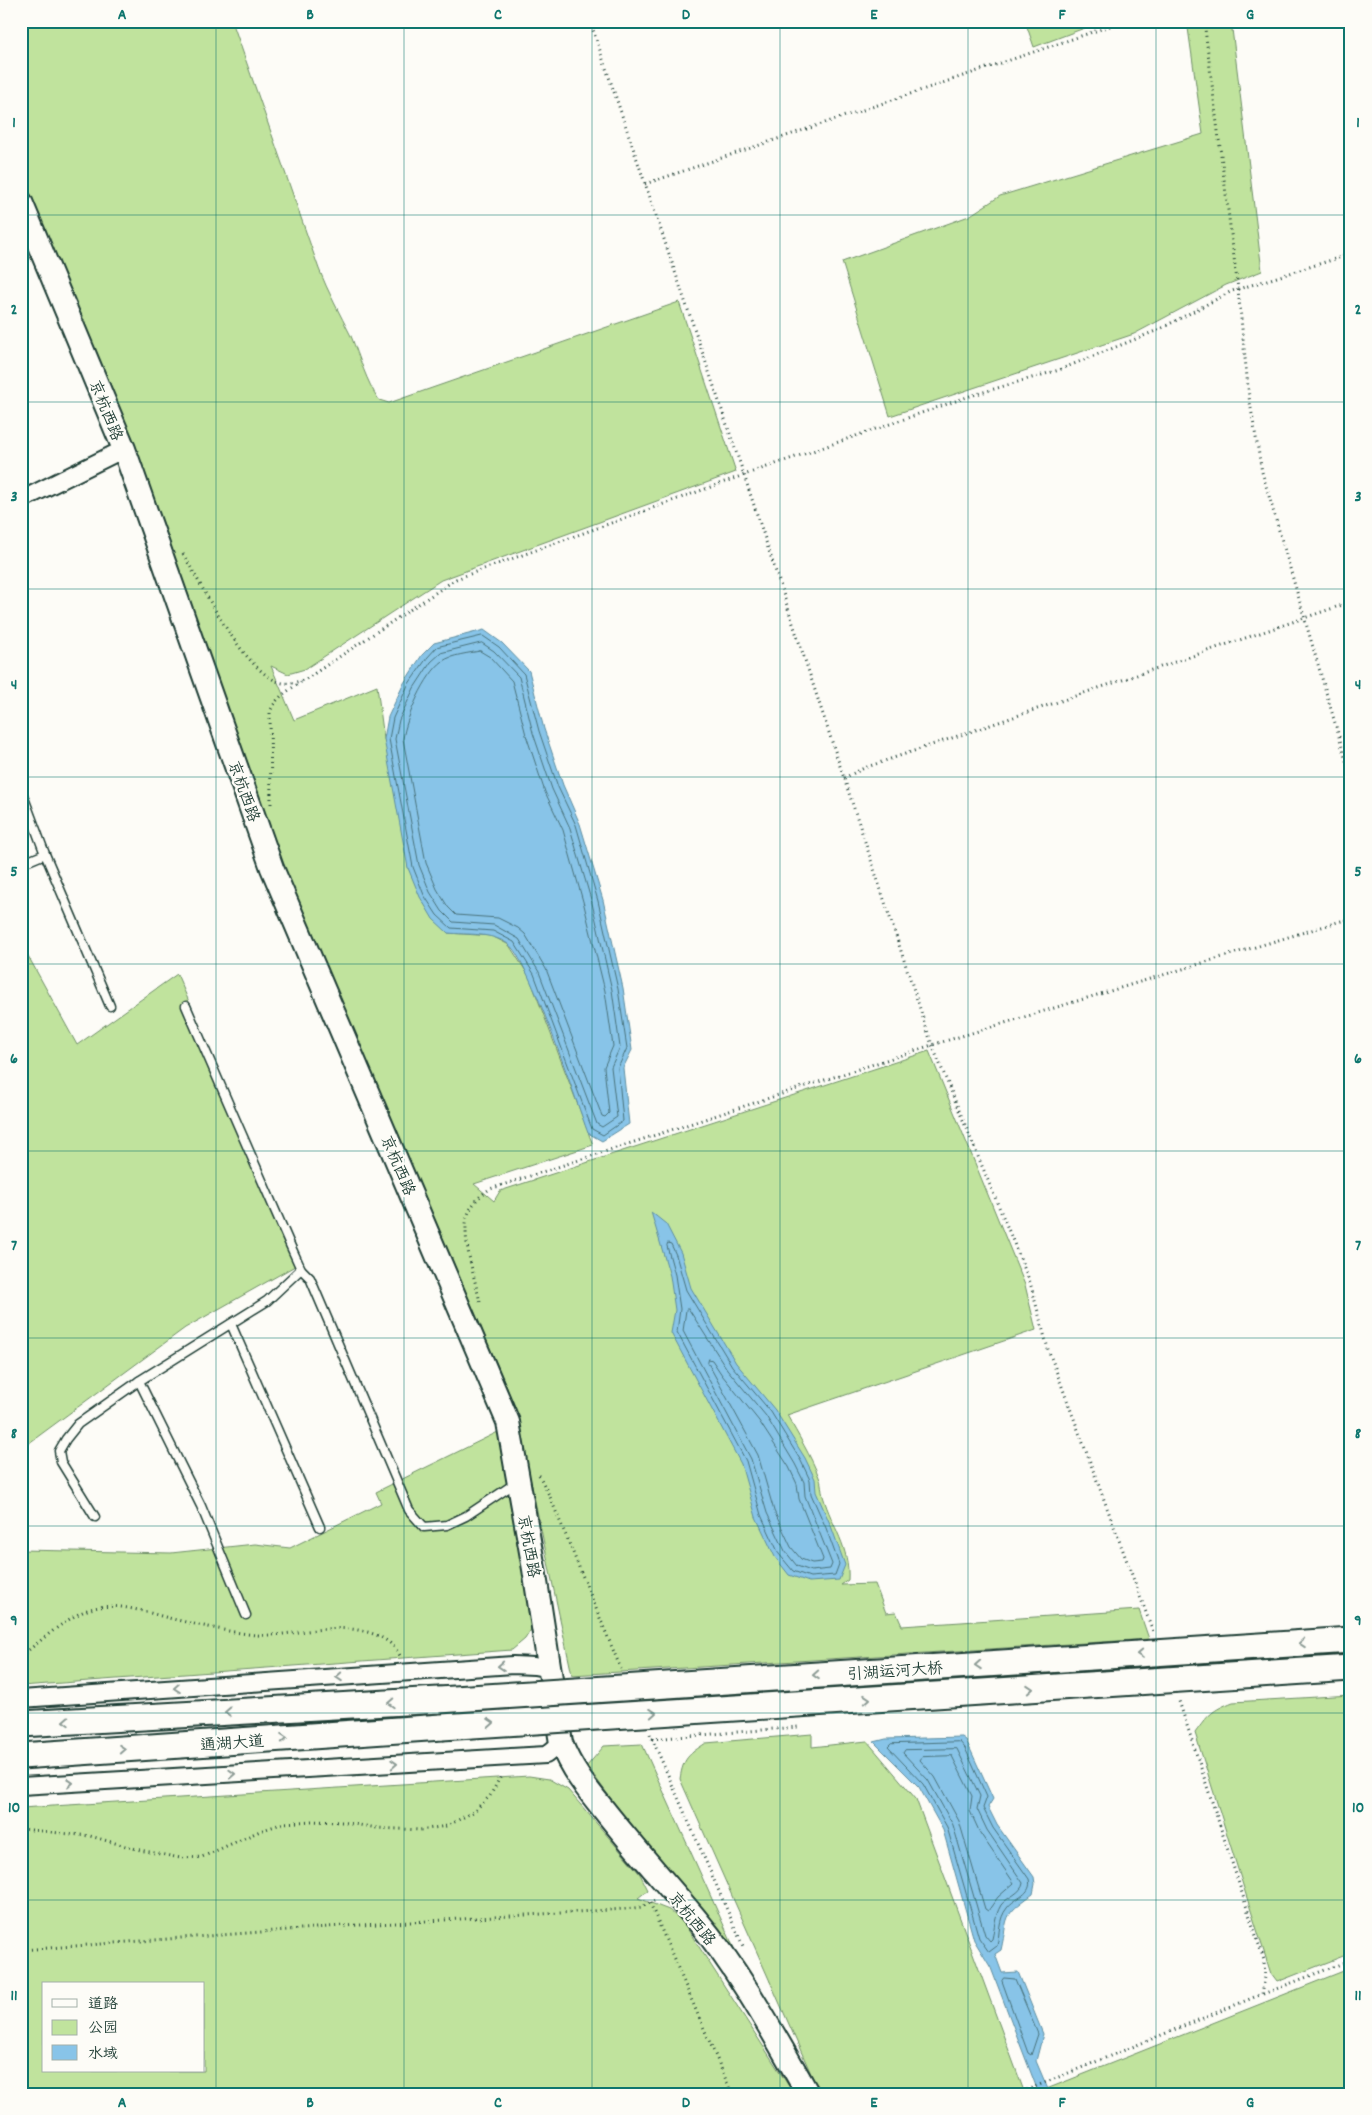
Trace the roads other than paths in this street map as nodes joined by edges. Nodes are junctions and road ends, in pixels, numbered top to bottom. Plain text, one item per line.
1 (21, 202) edge
2 (124, 449) junction
3 (21, 500) edge
4 (21, 790) edge
5 (45, 854) junction
6 (21, 864) edge
7 (110, 1006) dead end
8 (186, 1006) dead end
9 (301, 1269) junction
10 (231, 1324) junction
11 (139, 1381) junction
12 (528, 1477) junction
13 (95, 1517) dead end
14 (320, 1527) dead end
15 (246, 1615) dead end
16 (1351, 1640) edge
17 (1351, 1668) edge
18 (550, 1669) junction
19 (21, 1699) edge
20 (439, 1700) joint
21 (21, 1724) edge
22 (442, 1727) joint
23 (560, 1743) junction
24 (21, 1756) edge
25 (21, 1786) edge
26 (808, 2094) edge

1 - 2 main road, 京杭西路
2 - 3 street
2 - 12 main road, 京杭西路
4 - 5 lane
5 - 6 lane
5 - 7 lane
8 - 9 lane
9 - 10 lane
9 - 12 lane
10 - 11 lane
10 - 14 lane
11 - 13 lane
11 - 15 lane
12 - 18 main road, 京杭西路
16 -> 20 main road, 引湖运河大桥, bridge
22 -> 17 main road, 引湖运河大桥, bridge
18 -> 19 street
18 - 23 main road, 京杭西路
20 -> 21 main road, 通湖大道
24 -> 22 main road, 通湖大道
25 -> 23 street
23 - 26 main road, 京杭西路

